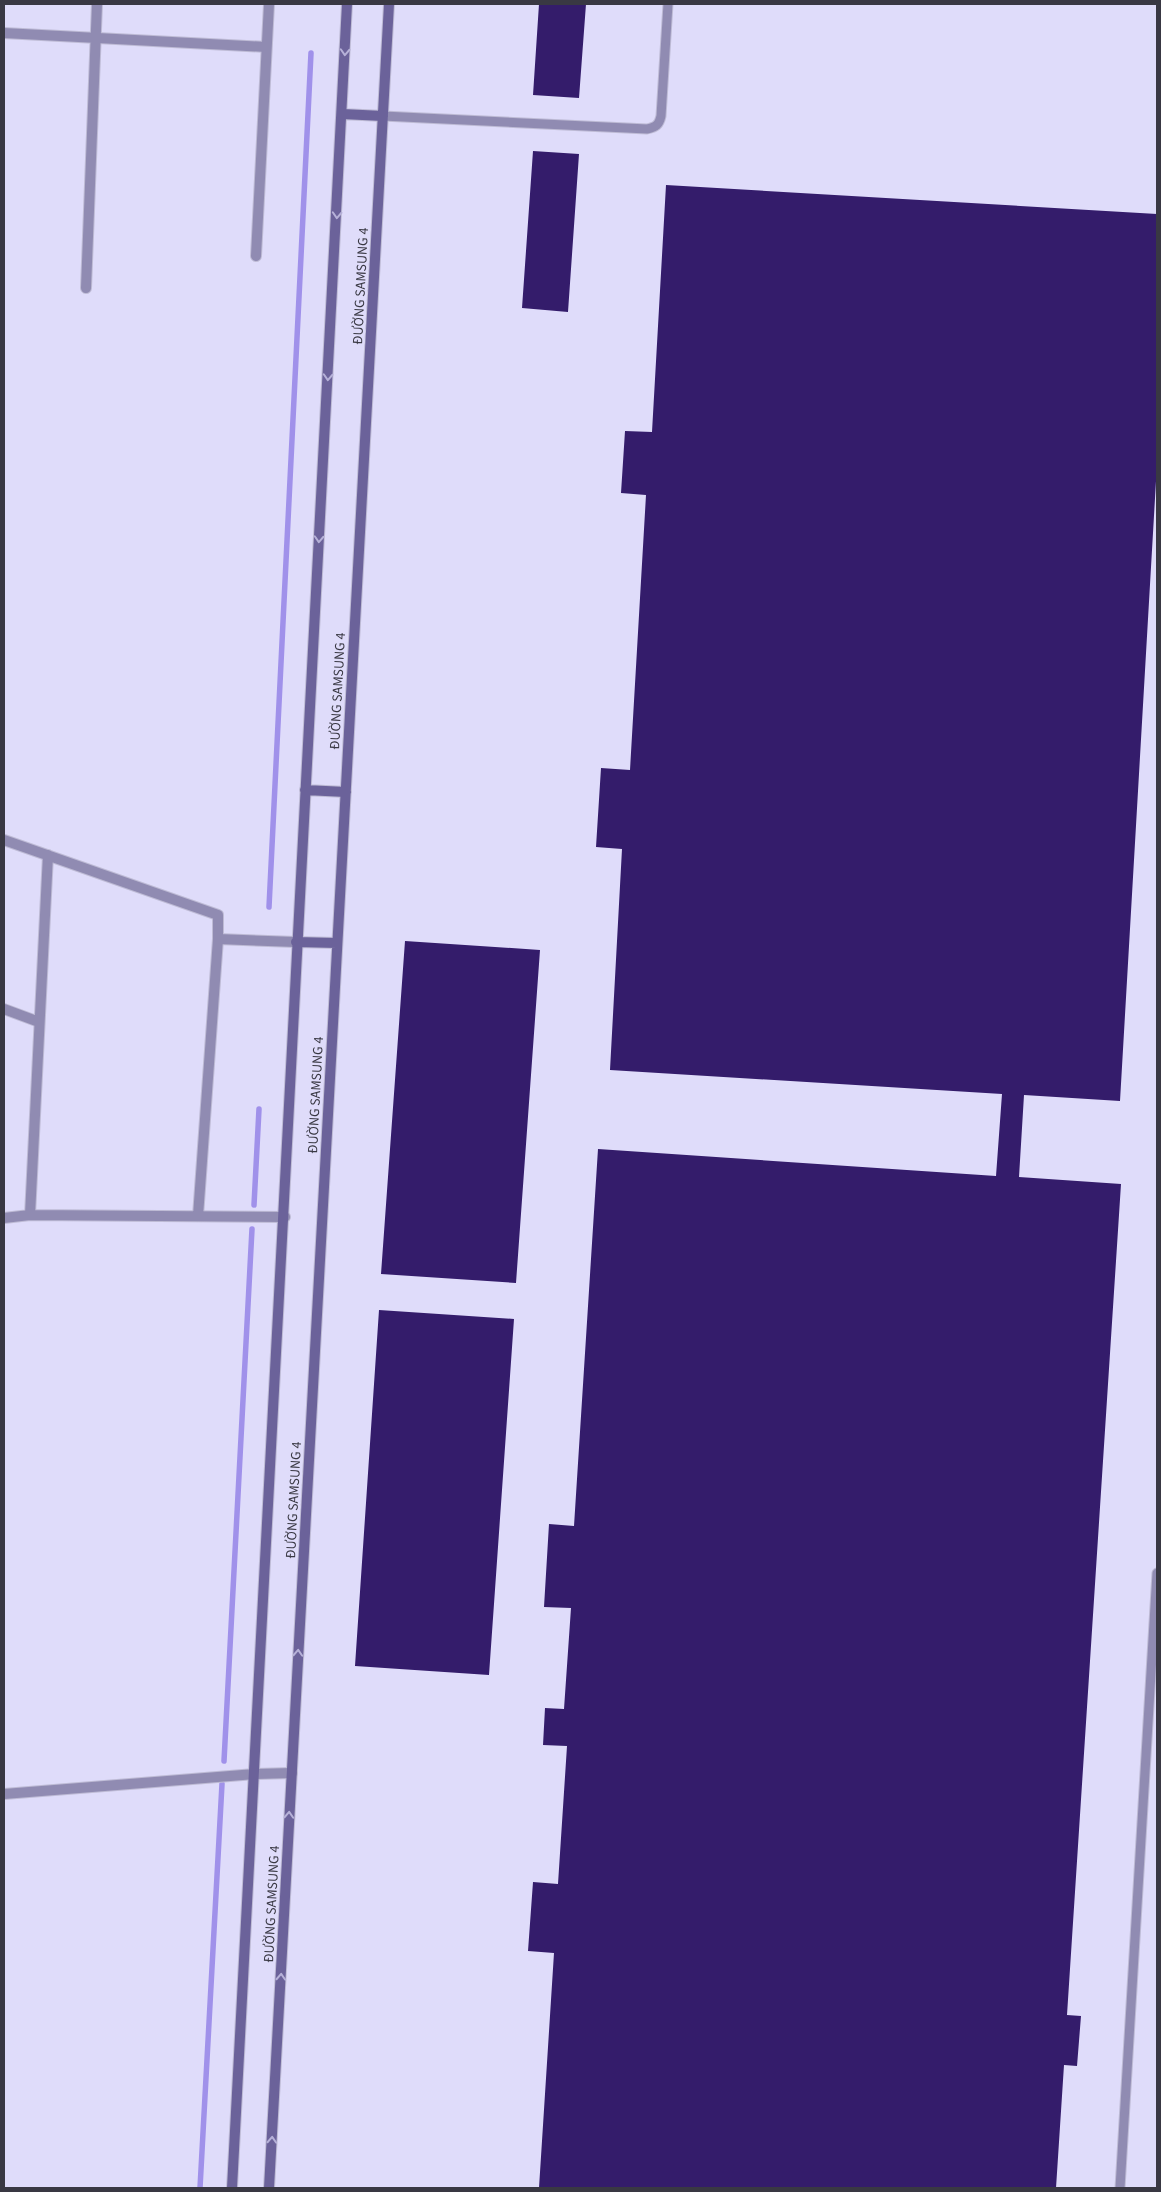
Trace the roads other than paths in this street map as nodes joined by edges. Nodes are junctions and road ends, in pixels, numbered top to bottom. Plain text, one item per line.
1 (96, 4) edge
2 (269, 4) edge
3 (347, 4) edge
4 (389, 4) edge
5 (668, 4) edge
6 (4, 33) edge
7 (95, 37) junction
8 (266, 47) junction
9 (342, 114) junction
10 (383, 116) junction
11 (256, 256) dead end
12 (86, 288) dead end
13 (305, 790) junction
14 (346, 792) junction
15 (4, 840) edge
16 (48, 855) junction
17 (218, 938) junction
18 (296, 942) junction
19 (337, 943) junction
20 (4, 1009) edge
21 (40, 1022) junction
22 (30, 1215) junction
23 (198, 1216) junction
24 (4, 1218) edge
25 (285, 1218) junction
26 (1157, 1573) edge
27 (292, 1773) junction
28 (255, 1774) junction
29 (4, 1794) edge
30 (232, 2188) edge
31 (269, 2188) edge
32 (1120, 2188) edge

1 - 7 street
2 - 8 street
3 -> 9 main road, ĐƯỜNG SAMSUNG 4
4 - 10 main road, ĐƯỜNG SAMSUNG 4
5 - 10 lane
6 - 7 street
7 - 8 street
7 - 12 street
8 - 11 street
9 - 10 main road
9 -> 13 main road, ĐƯỜNG SAMSUNG 4
10 - 14 main road, ĐƯỜNG SAMSUNG 4
13 - 14 main road
13 - 18 main road, ĐƯỜNG SAMSUNG 4
14 - 19 main road, ĐƯỜNG SAMSUNG 4
15 - 16 street
16 - 17 street
16 - 21 street
17 - 18 street
17 - 23 street
18 - 19 main road
18 - 25 main road, ĐƯỜNG SAMSUNG 4
27 -> 19 main road, ĐƯỜNG SAMSUNG 4
20 - 21 street
21 - 22 street
22 - 23 street
22 - 24 street
23 - 25 street
25 - 28 main road, ĐƯỜNG SAMSUNG 4
26 - 32 lane
27 - 28 street
31 -> 27 main road, ĐƯỜNG SAMSUNG 4
28 - 29 street
28 - 30 main road, ĐƯỜNG SAMSUNG 4

